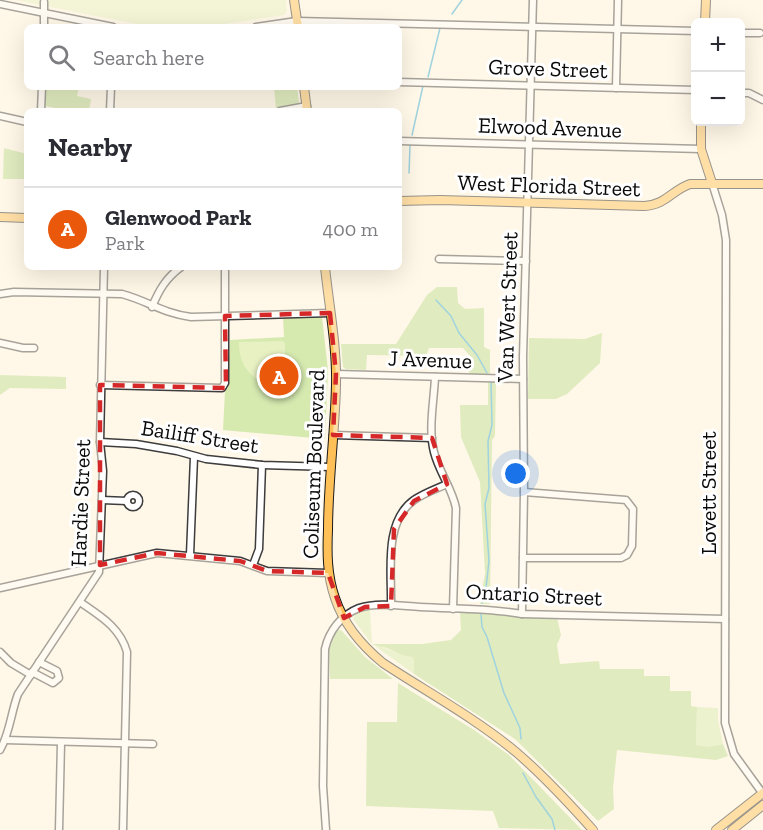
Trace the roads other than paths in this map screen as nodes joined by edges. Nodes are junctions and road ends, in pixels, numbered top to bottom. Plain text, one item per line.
1 (294, 0) edge
2 (533, 0) edge
3 (618, 0) edge
4 (706, 0) edge
5 (44, 2) dead end
6 (0, 4) edge
7 (44, 13) junction
8 (705, 18) edge
9 (44, 24) edge
10 (98, 24) edge
11 (297, 24) edge
12 (402, 25) edge
13 (532, 27) junction
14 (617, 30) junction
15 (691, 31) edge
16 (745, 33) edge
17 (760, 33) dead end
18 (402, 82) edge
19 (531, 85) junction
20 (616, 88) junction
21 (42, 90) edge
22 (111, 90) edge
23 (304, 90) edge
24 (691, 90) edge
25 (745, 93) edge
26 (763, 100) edge
27 (41, 108) edge
28 (110, 108) edge
29 (307, 108) edge
30 (0, 116) edge
31 (24, 121) edge
32 (701, 126) edge
33 (402, 141) edge
34 (528, 145) junction
35 (701, 149) junction
36 (712, 183) junction
37 (763, 184) edge
38 (402, 201) edge
39 (528, 203) junction
40 (0, 217) edge
41 (24, 218) edge
42 (439, 259) dead end
43 (526, 261) junction
44 (104, 270) edge
45 (177, 270) edge
46 (225, 270) edge
47 (325, 270) edge
48 (0, 294) edge
49 (103, 294) junction
50 (152, 307) junction
51 (330, 313) junction
52 (225, 316) junction
53 (0, 343) edge
54 (34, 348) dead end
55 (336, 374) junction
56 (435, 377) junction
57 (522, 380) junction
58 (100, 385) junction
59 (333, 435) junction
60 (432, 438) junction
61 (100, 442) junction
62 (194, 457) junction
63 (262, 465) junction
64 (331, 467) junction
65 (447, 484) junction
66 (524, 492) junction
67 (102, 500) junction
68 (127, 501) dead end
69 (190, 555) junction
70 (523, 558) junction
71 (100, 565) junction
72 (253, 565) junction
73 (328, 573) junction
74 (0, 588) edge
75 (80, 602) junction
76 (391, 606) junction
77 (453, 609) junction
78 (522, 614) junction
79 (344, 618) junction
80 (725, 619) junction
81 (0, 652) edge
82 (39, 662) junction
83 (31, 674) junction
84 (5, 740) junction
85 (61, 743) junction
86 (124, 743) junction
87 (153, 744) dead end
88 (0, 750) edge
89 (763, 793) edge
90 (763, 805) edge
91 (59, 830) edge
92 (123, 830) edge
93 (326, 830) edge
94 (593, 830) edge
95 (716, 830) edge
96 (732, 830) edge

1 - 11 main road
2 - 13 street, Van Wert Street
3 - 14 street
4 - 8 main road
5 - 7 street
6 - 7 street
7 - 9 street
7 - 10 street
12 - 13 street
13 - 14 street
13 - 19 street, Van Wert Street
14 - 15 street
14 - 20 street
16 - 17 street
18 - 19 street, Grove Street
19 - 20 street, Grove Street
19 - 34 street, Van Wert Street
20 - 24 street, Grove Street
21 - 27 street
22 - 28 street
23 - 29 main road
25 - 26 street
30 - 31 street
32 - 35 main road
33 - 34 street, Elwood Avenue
34 - 35 street, Elwood Avenue
34 - 39 street, Van Wert Street
35 - 36 main road
36 - 37 main road, West Florida Street
36 - 39 main road, West Florida Street
36 - 80 street, Lovett Street
38 - 39 main road, West Florida Street
39 - 43 street, Van Wert Street
40 - 41 main road
42 - 43 street
43 - 57 street, Van Wert Street
44 - 49 street, Hardie Street
45 - 50 street
46 - 52 street
47 - 51 main road, Coliseum Boulevard
48 - 49 street
49 - 50 street
49 - 58 street, Hardie Street
50 - 52 street
51 - 52 street
51 - 55 main road, Coliseum Boulevard
52 - 58 street
53 - 54 street
55 - 56 street, J Avenue
55 - 59 main road, Coliseum Boulevard
56 - 57 street, J Avenue
56 - 60 street
57 - 66 street, Van Wert Street
58 - 61 street, Hardie Street
59 - 60 street
59 - 64 main road, Coliseum Boulevard
60 - 65 street
61 - 62 street, Bailiff Street
61 - 67 street, Hardie Street
62 - 63 street, Bailiff Street
62 - 69 street
63 - 64 street, Bailiff Street
63 - 72 street
64 - 73 main road, Coliseum Boulevard
65 - 76 street
65 - 77 street
66 - 70 street, Van Wert Street
66 - 70 street
67 - 68 street
67 - 71 street, Hardie Street
69 - 71 street
69 - 72 street
70 - 78 street, Van Wert Street
71 - 74 street
71 - 75 street, Hardie Street
72 - 73 street
73 - 79 main road, Coliseum Boulevard
75 - 82 street, Hardie Street
75 - 86 street
76 - 77 street, Ontario Street
76 - 79 street, Ontario Street
77 - 78 street, Ontario Street
78 - 80 street, Ontario Street
79 - 93 street
79 - 94 main road, Coliseum Boulevard
80 - 89 street, Lovett Street
81 - 83 street
82 - 83 street, Hardie Street
82 - 83 street
83 - 84 street, Hardie Street
84 - 85 street
84 - 88 street, Hardie Street
85 - 86 street
85 - 91 street
86 - 87 street
86 - 92 street
89 - 95 main road
90 - 96 main road

